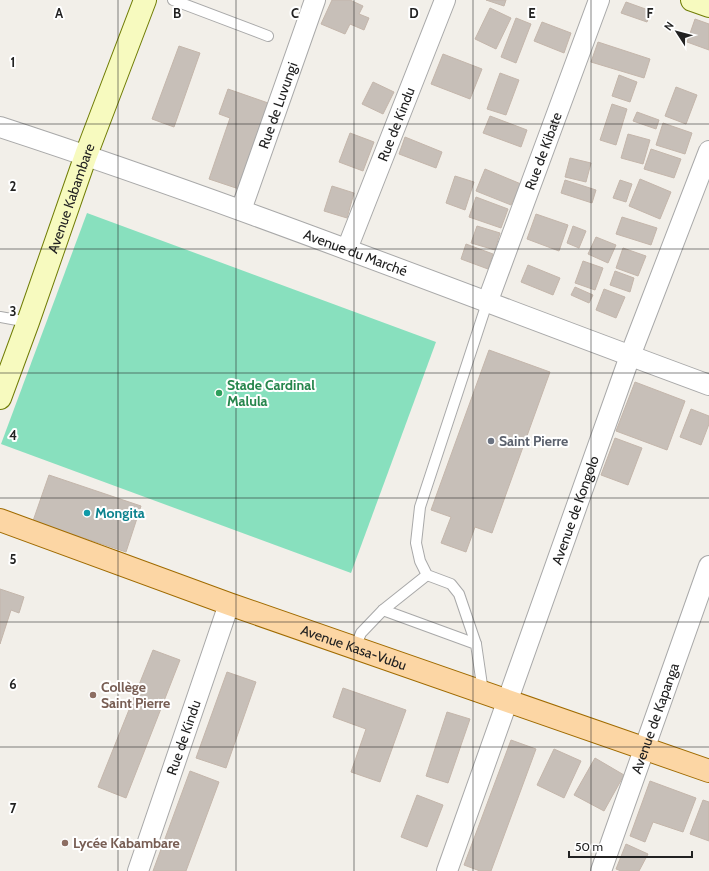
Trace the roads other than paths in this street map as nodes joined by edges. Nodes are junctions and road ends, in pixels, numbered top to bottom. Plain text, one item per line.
1 (145, 0) edge
2 (173, 0) edge
3 (315, 0) edge
4 (446, 0) edge
5 (599, 0) edge
6 (692, 0) edge
7 (709, 6) edge
8 (268, 36) dead end
9 (0, 126) edge
10 (709, 151) edge
11 (86, 155) junction
12 (241, 210) junction
13 (347, 249) junction
14 (487, 303) junction
15 (0, 317) edge
16 (28, 322) junction
17 (630, 356) junction
18 (709, 385) edge
19 (0, 398) edge
20 (0, 520) edge
21 (709, 566) edge
22 (427, 575) junction
23 (229, 604) junction
24 (383, 610) junction
25 (476, 644) junction
26 (355, 648) junction
27 (483, 692) junction
28 (507, 701) junction
29 (644, 748) junction
30 (709, 771) edge
31 (138, 871) edge
32 (447, 871) edge
33 (601, 871) edge

1 - 11 main road, Avenue Kabambare
2 - 8 lane
3 - 12 street, Rue de Luvungi
4 - 13 street, Rue de Kindu
5 - 14 street, Rue de Kibate
6 - 7 main road
9 - 11 street, Avenue du Marché
10 - 17 street, Avenue de Kongolo
11 - 12 street, Avenue du Marché
11 - 16 main road, Avenue Kabambare
12 - 13 street, Avenue du Marché
13 - 14 street, Avenue du Marché
14 - 17 street, Avenue du Marché
14 - 22 lane
15 - 16 lane
16 - 19 main road, Avenue Kabambare
17 - 18 street, Avenue du Marché
17 - 28 street, Avenue de Kongolo
20 - 23 main road, Avenue Kasa-Vubu
21 - 29 street, Avenue de Kapanga
22 - 24 lane
22 - 25 lane
23 - 26 main road, Avenue Kasa-Vubu
23 - 31 street, Rue de Kindu
24 - 25 lane
24 - 26 lane
25 - 27 lane
26 - 27 main road, Avenue Kasa-Vubu
27 - 28 main road, Avenue Kasa-Vubu
28 - 29 main road, Avenue Kasa-Vubu
28 - 32 street, Avenue de Kongolo
29 - 30 main road, Avenue Kasa-Vubu
29 - 33 street, Avenue de Kapanga

